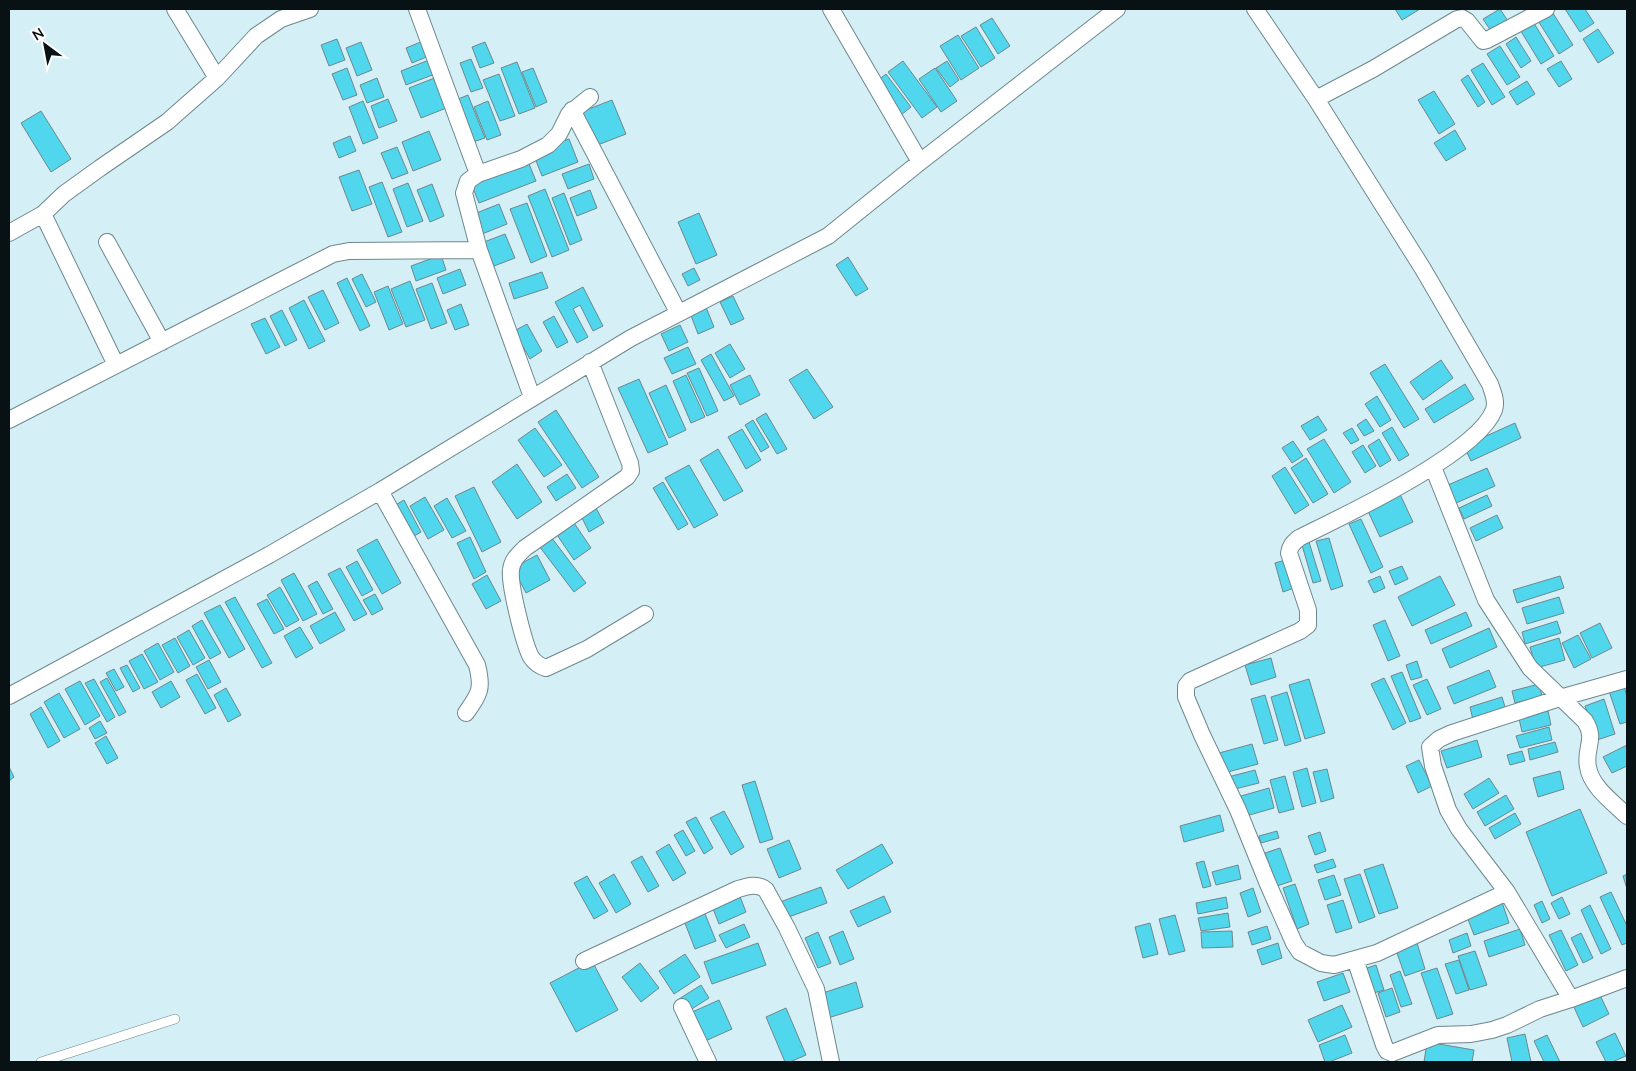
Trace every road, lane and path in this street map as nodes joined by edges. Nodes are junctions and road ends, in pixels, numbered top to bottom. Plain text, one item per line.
1 (175, 9) edge
2 (310, 9) edge
3 (417, 9) edge
4 (831, 9) edge
5 (1117, 9) edge
6 (1256, 9) edge
7 (1546, 9) edge
8 (1460, 13) edge
9 (217, 78) junction
10 (590, 96) dead end
11 (1316, 99) junction
12 (572, 110) junction
13 (920, 162) junction
14 (478, 174) junction
15 (43, 214) junction
16 (9, 233) edge
17 (107, 242) dead end
18 (479, 250) junction
19 (678, 312) junction
20 (162, 342) junction
21 (590, 362) junction
22 (116, 365) junction
23 (532, 397) junction
24 (9, 420) edge
25 (1433, 467) junction
26 (380, 491) junction
27 (645, 614) dead end
28 (1627, 679) edge
29 (9, 696) edge
30 (1560, 698) junction
31 (466, 713) dead end
32 (1627, 816) edge
33 (1507, 892) junction
34 (1354, 959) junction
35 (584, 961) dead end
36 (1627, 978) edge
37 (1571, 998) junction
38 (682, 1008) dead end
39 (175, 1019) dead end
40 (41, 1062) edge
41 (708, 1062) edge
42 (831, 1062) edge

1 - 9 street
2 - 9 street
3 - 14 street
4 - 13 street
5 - 13 street
6 - 11 street
7 - 8 street
8 - 11 street
9 - 15 street
10 - 12 street
11 - 25 street
12 - 14 street
12 - 19 street
13 - 19 street
14 - 18 street
15 - 16 street
15 - 22 street
17 - 20 street
18 - 20 street
18 - 23 street
19 - 21 street
20 - 22 street
21 - 23 street
21 - 27 street
22 - 24 street
23 - 26 street
25 - 30 street
25 - 34 street
26 - 29 street
26 - 31 street
28 - 30 street
30 - 32 street
30 - 33 street
33 - 34 street
33 - 37 street
34 - 37 street
35 - 42 street
36 - 37 street
38 - 41 street
39 - 40 lane

